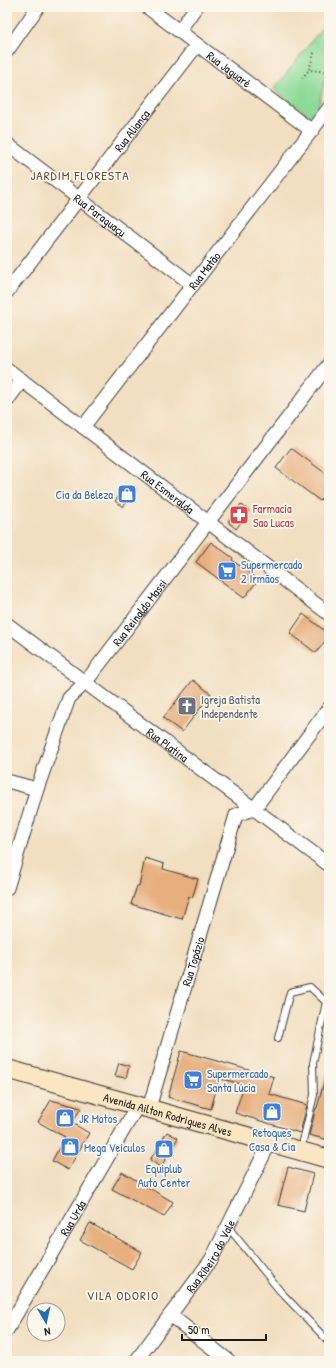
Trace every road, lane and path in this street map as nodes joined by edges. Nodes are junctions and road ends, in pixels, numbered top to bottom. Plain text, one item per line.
1 (12, 7) edge
2 (38, 7) edge
3 (146, 7) edge
4 (196, 7) edge
5 (7, 14) edge
6 (179, 31) junction
7 (197, 45) junction
8 (7, 51) edge
9 (314, 53) dead end
10 (310, 70) junction
11 (329, 72) edge
12 (302, 78) dead end
13 (328, 113) edge
14 (312, 131) junction
15 (7, 144) edge
16 (80, 198) junction
17 (193, 285) junction
18 (7, 292) edge
19 (328, 366) edge
20 (7, 369) edge
21 (22, 380) junction
22 (7, 401) edge
23 (83, 427) junction
24 (209, 522) junction
25 (329, 614) edge
26 (7, 624) edge
27 (85, 683) junction
28 (329, 708) edge
29 (7, 781) edge
30 (37, 789) junction
31 (241, 800) junction
32 (254, 809) junction
33 (236, 815) junction
34 (329, 865) edge
35 (7, 888) edge
36 (278, 1038) dead end
37 (7, 1069) edge
38 (144, 1107) junction
39 (270, 1142) junction
40 (301, 1151) junction
41 (329, 1159) edge
42 (228, 1227) junction
43 (170, 1315) junction
44 (7, 1330) edge
45 (329, 1342) edge
46 (136, 1361) edge
47 (229, 1361) edge

1 - 5 path
2 - 8 street
3 - 6 street, Rua Jaguaré
4 - 6 street
6 - 7 street, Rua Jaguaré
7 - 14 street, Rua Jaguaré
7 - 16 street, Rua Aliança
9 - 10 path
10 - 11 path
10 - 12 path
13 - 14 street, Rua Matão
14 - 17 street, Rua Matão
15 - 16 street, Rua Paraguaçu
16 - 17 street, Rua Paraguaçu
16 - 18 street, Rua Aliança
17 - 23 street, Rua Matão
19 - 24 street, Rua Reinaldo Massi
20 - 21 street, Rua Esmeralda
21 - 22 street
21 - 23 street, Rua Esmeralda
23 - 24 street, Rua Esmeralda
24 - 25 street, Rua Esmeralda
24 - 27 street, Rua Reinaldo Massi
26 - 27 street, Rua Platina
27 - 30 street, Rua Reinaldo Massi
27 - 31 street, Rua Platina
28 - 32 street
29 - 30 street
30 - 35 street, Rua Reinaldo Massi
31 - 32 street, Rua Platina
31 - 33 street, Rua Topázio
32 - 33 street
32 - 34 street, Rua Platina
33 - 38 street, Rua Topázio
36 - 40 lane
37 - 38 main road, Avenida Ailton Rodrigues Alves
38 - 39 main road, Avenida Ailton Rodrigues Alves
38 - 44 street, Rua Urda
39 - 40 main road, Avenida Ailton Rodrigues Alves
39 - 42 street, Rua Ribeiro do Vale
40 - 41 main road, Avenida Ailton Rodrigues Alves
42 - 43 street, Rua Ribeiro do Vale
42 - 45 lane
43 - 46 street, Rua Ribeiro do Vale
43 - 47 street

